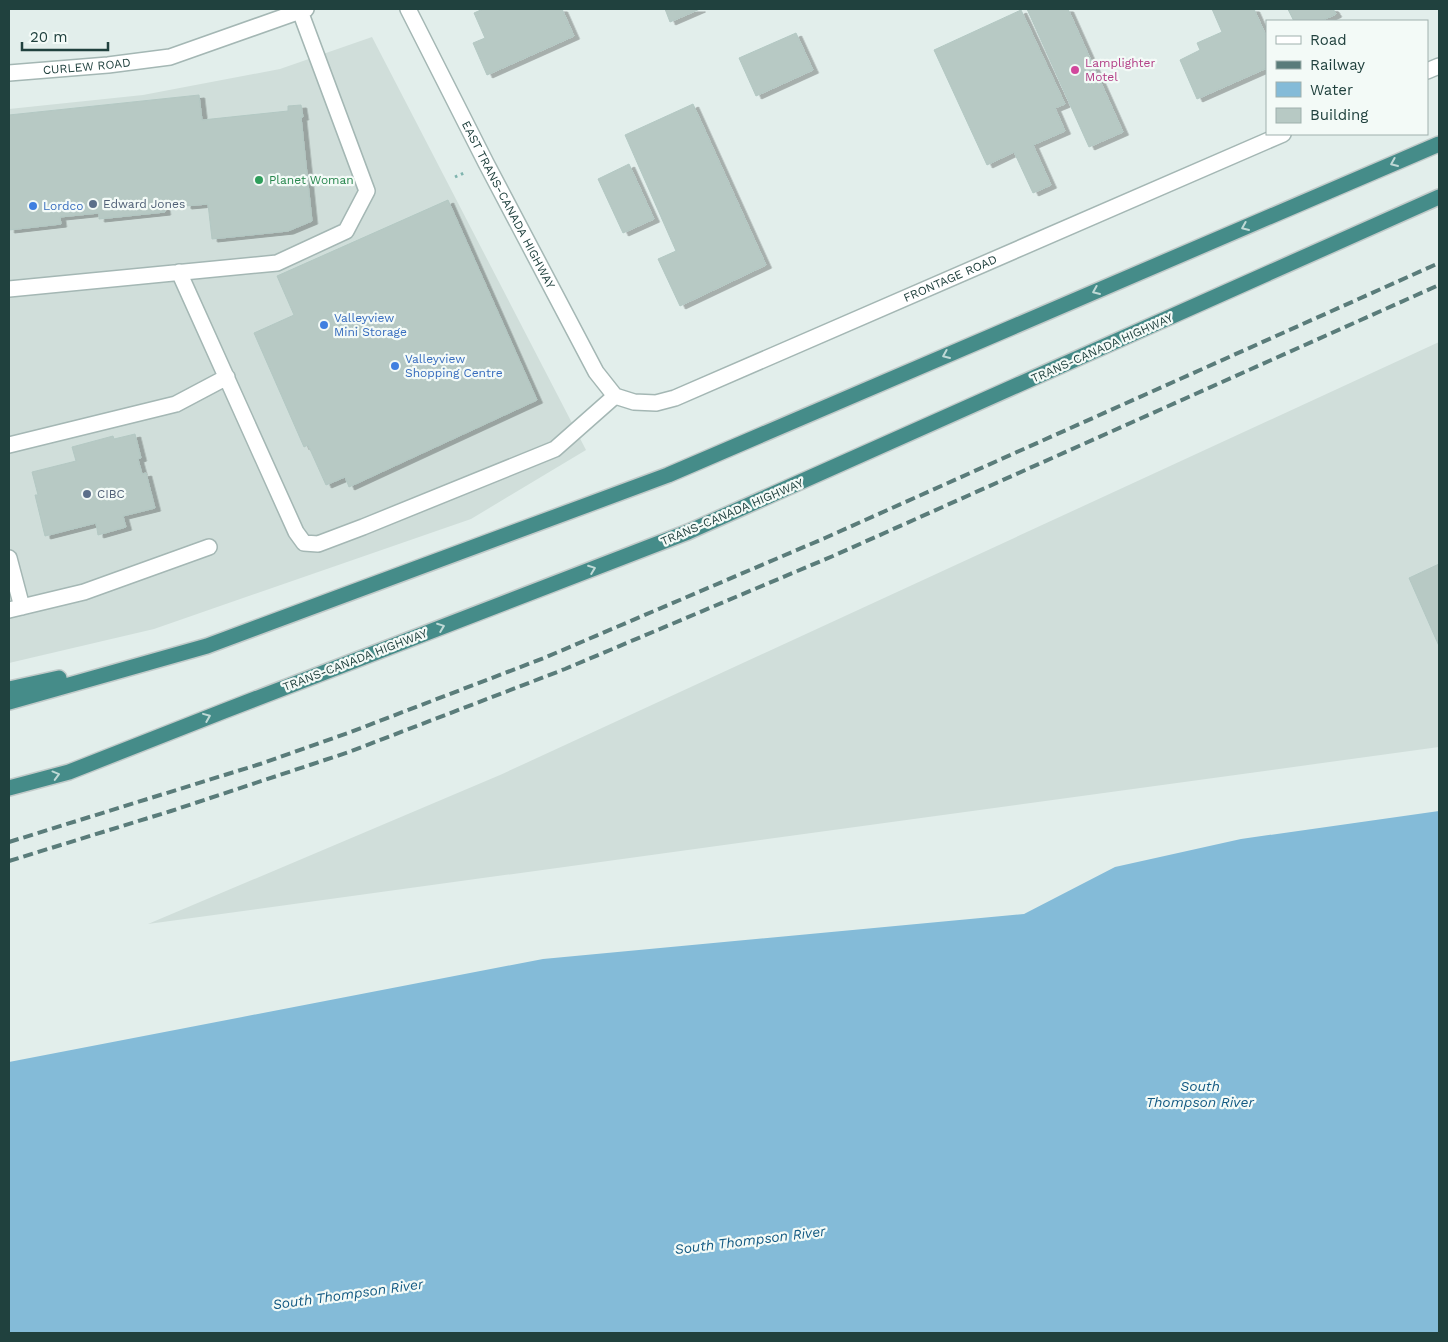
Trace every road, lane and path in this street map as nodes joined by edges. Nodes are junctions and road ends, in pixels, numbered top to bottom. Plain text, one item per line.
1 (408, 9) edge
2 (303, 10) edge
3 (277, 14) edge
4 (9, 74) edge
5 (1281, 135) edge
6 (1439, 144) edge
7 (1439, 197) edge
8 (179, 272) junction
9 (9, 289) edge
10 (227, 377) junction
11 (615, 396) junction
12 (9, 445) edge
13 (209, 548) dead end
14 (9, 558) edge
15 (15, 609) edge
16 (207, 646) junction
17 (9, 689) edge
18 (9, 702) edge
19 (9, 788) edge

1 - 11 street, EAST TRANS-CANADA HIGHWAY
2 - 3 street, CURLEW ROAD
2 - 8 street
3 - 4 street, CURLEW ROAD
5 - 11 street, FRONTAGE ROAD
6 -> 16 highway
19 -> 7 highway, TRANS-CANADA HIGHWAY
8 - 9 street
8 - 10 street
10 - 11 street
10 - 12 street
13 - 15 street
14 - 15 street
16 - 17 highway
16 - 18 highway

